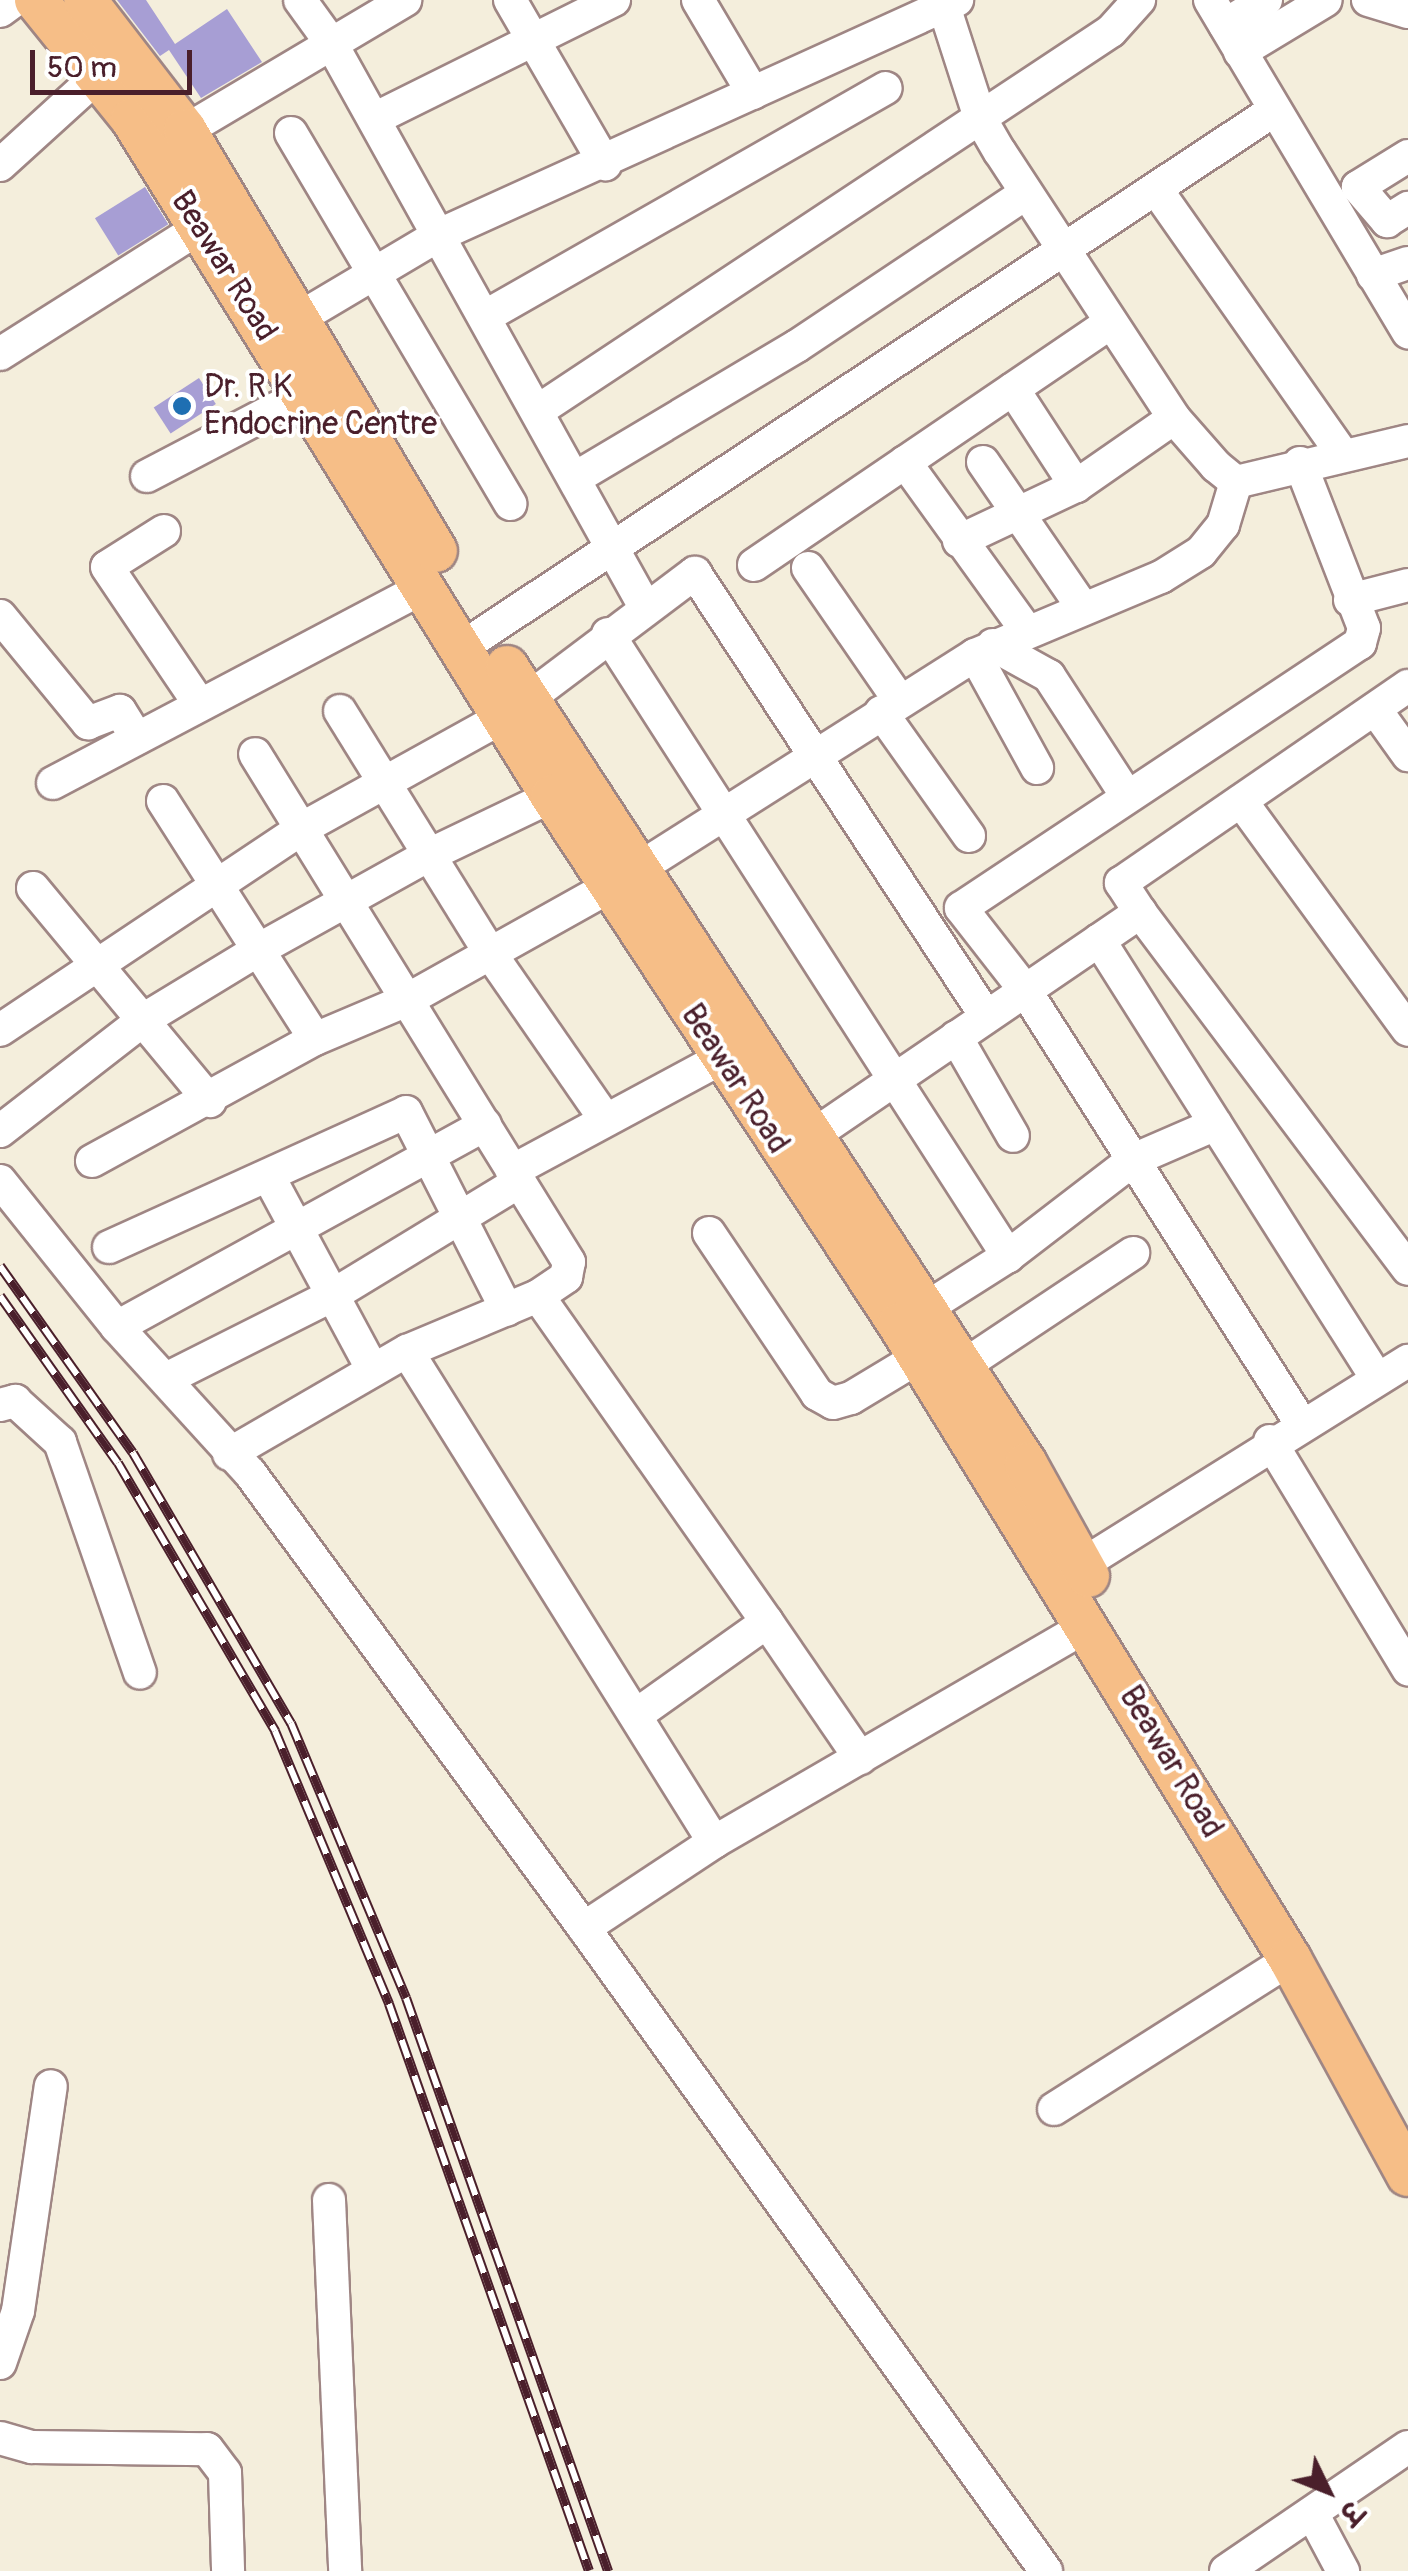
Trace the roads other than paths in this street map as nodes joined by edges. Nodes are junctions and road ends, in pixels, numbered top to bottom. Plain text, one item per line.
1 (15, 0) edge
2 (36, 0) edge
3 (85, 0) edge
4 (300, 0) edge
5 (405, 0) edge
6 (510, 0) edge
7 (614, 0) edge
8 (698, 0) edge
9 (1140, 0) edge
10 (1266, 0) edge
11 (1326, 0) edge
12 (1368, 0) edge
13 (948, 1) edge
14 (0, 12) edge
15 (1408, 12) edge
16 (1225, 26) edge
17 (533, 35) junction
18 (330, 42) junction
19 (100, 73) junction
20 (885, 88) dead end
21 (753, 93) junction
22 (1273, 111) junction
23 (980, 118) junction
24 (374, 119) junction
25 (291, 132) dead end
26 (168, 140) junction
27 (1408, 156) edge
28 (0, 164) edge
29 (604, 164) junction
30 (1156, 188) junction
31 (1026, 193) junction
32 (1408, 208) edge
33 (200, 228) junction
34 (440, 235) junction
35 (1064, 253) junction
36 (1408, 263) edge
37 (1373, 274) junction
38 (372, 275) junction
39 (486, 316) junction
40 (1110, 324) junction
41 (284, 327) junction
42 (1408, 332) edge
43 (0, 354) edge
44 (1013, 389) junction
45 (304, 394) junction
46 (539, 410) junction
47 (1174, 418) junction
48 (1408, 441) edge
49 (1344, 455) junction
50 (906, 462) junction
51 (983, 462) dead end
52 (1300, 464) junction
53 (147, 476) dead end
54 (577, 478) junction
55 (1236, 482) junction
56 (1076, 486) junction
57 (510, 504) dead end
58 (1021, 516) junction
59 (164, 532) dead end
60 (960, 541) junction
61 (616, 546) junction
62 (754, 565) dead end
63 (808, 568) dead end
64 (1408, 585) edge
65 (425, 587) junction
66 (645, 607) junction
67 (1083, 608) junction
68 (1356, 613) junction
69 (0, 616) edge
70 (608, 634) junction
71 (473, 641) junction
72 (1003, 641) junction
73 (1408, 686) edge
74 (200, 705) junction
75 (890, 706) junction
76 (516, 707) junction
77 (1375, 710) junction
78 (340, 711) dead end
79 (138, 738) junction
80 (256, 754) dead end
81 (1408, 755) edge
82 (815, 756) junction
83 (1037, 768) dead end
84 (382, 780) junction
85 (53, 783) dead end
86 (552, 796) junction
87 (1127, 796) junction
88 (162, 801) dead end
89 (1241, 801) junction
90 (725, 818) junction
91 (302, 829) junction
92 (969, 836) dead end
93 (429, 855) junction
94 (624, 877) junction
95 (216, 884) junction
96 (33, 888) dead end
97 (348, 906) junction
98 (1140, 912) junction
99 (1099, 940) junction
100 (258, 950) junction
101 (490, 953) junction
102 (94, 962) junction
103 (1025, 990) junction
104 (407, 1000) junction
105 (986, 1016) junction
106 (143, 1020) junction
107 (0, 1030) edge
108 (1408, 1030) edge
109 (956, 1037) junction
110 (315, 1039) junction
111 (722, 1058) junction
112 (892, 1081) junction
113 (210, 1101) junction
114 (605, 1119) junction
115 (1216, 1124) junction
116 (485, 1125) junction
117 (0, 1130) edge
118 (1013, 1136) dead end
119 (798, 1145) junction
120 (427, 1158) junction
121 (1133, 1160) junction
122 (92, 1161) dead end
123 (515, 1177) junction
124 (270, 1179) junction
125 (0, 1181) edge
126 (458, 1224) junction
127 (298, 1230) junction
128 (709, 1233) dead end
129 (109, 1247) dead end
130 (1133, 1253) dead end
131 (1008, 1256) junction
132 (1408, 1269) edge
133 (333, 1295) junction
134 (538, 1296) junction
135 (507, 1310) junction
136 (117, 1328) junction
137 (928, 1348) junction
138 (407, 1351) junction
139 (1408, 1361) edge
140 (373, 1370) junction
141 (1376, 1378) junction
142 (166, 1379) junction
143 (0, 1405) edge
144 (1301, 1423) junction
145 (1270, 1441) junction
146 (246, 1471) junction
147 (1070, 1572) junction
148 (766, 1622) junction
149 (1088, 1625) junction
150 (1408, 1669) edge
151 (140, 1674) dead end
152 (639, 1713) junction
153 (860, 1758) junction
154 (714, 1842) junction
155 (584, 1928) junction
156 (1290, 1959) junction
157 (51, 2086) dead end
158 (1054, 2109) dead end
159 (1408, 2115) edge
160 (1408, 2176) edge
161 (329, 2200) dead end
162 (0, 2363) edge
163 (0, 2438) edge
164 (1408, 2447) edge
165 (1312, 2512) junction
166 (228, 2571) edge
167 (345, 2571) edge
168 (1046, 2571) edge
169 (1226, 2571) edge
170 (1343, 2571) edge

1 - 14 street
2 - 19 main road, Beawar Road
3 - 26 main road, Beawar Road
4 - 18 street
5 - 18 street
6 - 17 street
7 - 17 street
8 - 21 street
9 - 23 street
10 - 16 street
11 - 16 street
12 - 15 street
13 - 21 street
13 - 23 street
16 - 22 street
17 - 24 street
17 - 29 street
18 - 24 street
18 - 26 street
19 - 26 main road, Beawar Road
19 - 28 street
20 - 39 street
21 - 29 street
22 - 30 street
22 - 37 street
23 - 31 street
23 - 46 street
24 - 34 street
25 - 38 street
26 - 33 main road, Beawar Road
26 - 41 main road, Beawar Road
27 - 32 street
29 - 34 street
30 - 35 street
30 - 49 street
31 - 35 street
31 - 54 street
33 - 41 main road, Beawar Road
33 - 43 street
34 - 38 street
34 - 39 street
35 - 40 street
35 - 61 street
36 - 37 street
37 - 42 street
38 - 41 street
38 - 57 street
39 - 46 street
40 - 44 street
40 - 47 street
41 - 45 main road, Beawar Road
41 - 71 main road, Beawar Road
44 - 50 street
44 - 56 street
45 - 53 street
45 - 65 main road, Beawar Road
46 - 54 street
47 - 55 street
47 - 56 street
48 - 49 street
49 - 52 street
50 - 60 street
50 - 62 street
51 - 58 street
52 - 55 street
52 - 68 street
54 - 61 street
55 - 67 street
56 - 58 street
58 - 60 street
58 - 67 street
59 - 74 street
60 - 72 street
61 - 66 street
61 - 71 street
63 - 75 street
64 - 68 street
65 - 71 main road, Beawar Road
65 - 74 street
66 - 70 street
66 - 82 street
67 - 72 street
68 - 87 street
69 - 79 street
70 - 76 street
70 - 90 street
71 - 76 main road, Beawar Road
72 - 75 street
72 - 83 street
72 - 87 street
73 - 77 street
74 - 79 street
75 - 82 street
75 - 92 street
76 - 84 street
76 - 86 main road, Beawar Road
76 - 94 main road, Beawar Road
77 - 81 street
77 - 89 street
78 - 84 street
79 - 85 street
80 - 91 street
82 - 90 street
82 - 105 street
84 - 91 street
84 - 93 street
86 - 93 street
86 - 94 main road, Beawar Road
87 - 103 street
88 - 95 street
89 - 98 street
89 - 108 street
90 - 94 street
90 - 112 street
91 - 95 street
91 - 97 street
93 - 97 street
93 - 101 street
94 - 101 street
94 - 111 main road, Beawar Road
94 - 119 main road, Beawar Road
95 - 100 street
95 - 102 street
96 - 102 street
97 - 100 street
97 - 104 street
98 - 99 street
98 - 132 street
99 - 103 street
99 - 115 street
100 - 106 street
100 - 110 street
101 - 104 street
101 - 114 street
102 - 106 street
102 - 107 street
103 - 105 street
103 - 121 street
104 - 110 street
104 - 116 street
105 - 109 street
106 - 113 street
106 - 117 street
109 - 112 street
109 - 118 street
110 - 113 street
111 - 114 street
111 - 119 main road, Beawar Road
112 - 119 street
112 - 131 street
113 - 122 street
114 - 123 street
115 - 121 street
115 - 141 street
116 - 120 street
116 - 123 street
119 - 137 main road, Beawar Road
120 - 124 street
120 - 126 street
120 - 127 street
121 - 131 street
121 - 144 street
123 - 126 street
123 - 134 street
124 - 127 street
124 - 129 street
125 - 136 street
126 - 133 street
126 - 135 street
127 - 133 street
127 - 136 street
128 - 137 street
130 - 137 street
131 - 137 street
133 - 140 street
133 - 142 street
134 - 135 street
134 - 148 street
135 - 138 street
136 - 142 street
137 - 147 main road, Beawar Road
138 - 140 street
138 - 152 street
139 - 141 street
140 - 146 street
141 - 144 street
142 - 146 street
143 - 151 street
144 - 145 street
145 - 147 street
145 - 150 street
146 - 155 street
147 - 149 main road, Beawar Road
147 - 159 main road, Beawar Road
148 - 152 street
148 - 153 street
149 - 153 street
149 - 156 main road, Beawar Road
152 - 154 street
153 - 154 street
154 - 155 street
155 - 168 street
156 - 158 street
156 - 160 main road, Beawar Road
157 - 162 street
161 - 167 street
163 - 166 street
164 - 165 street
165 - 169 street
165 - 170 street

